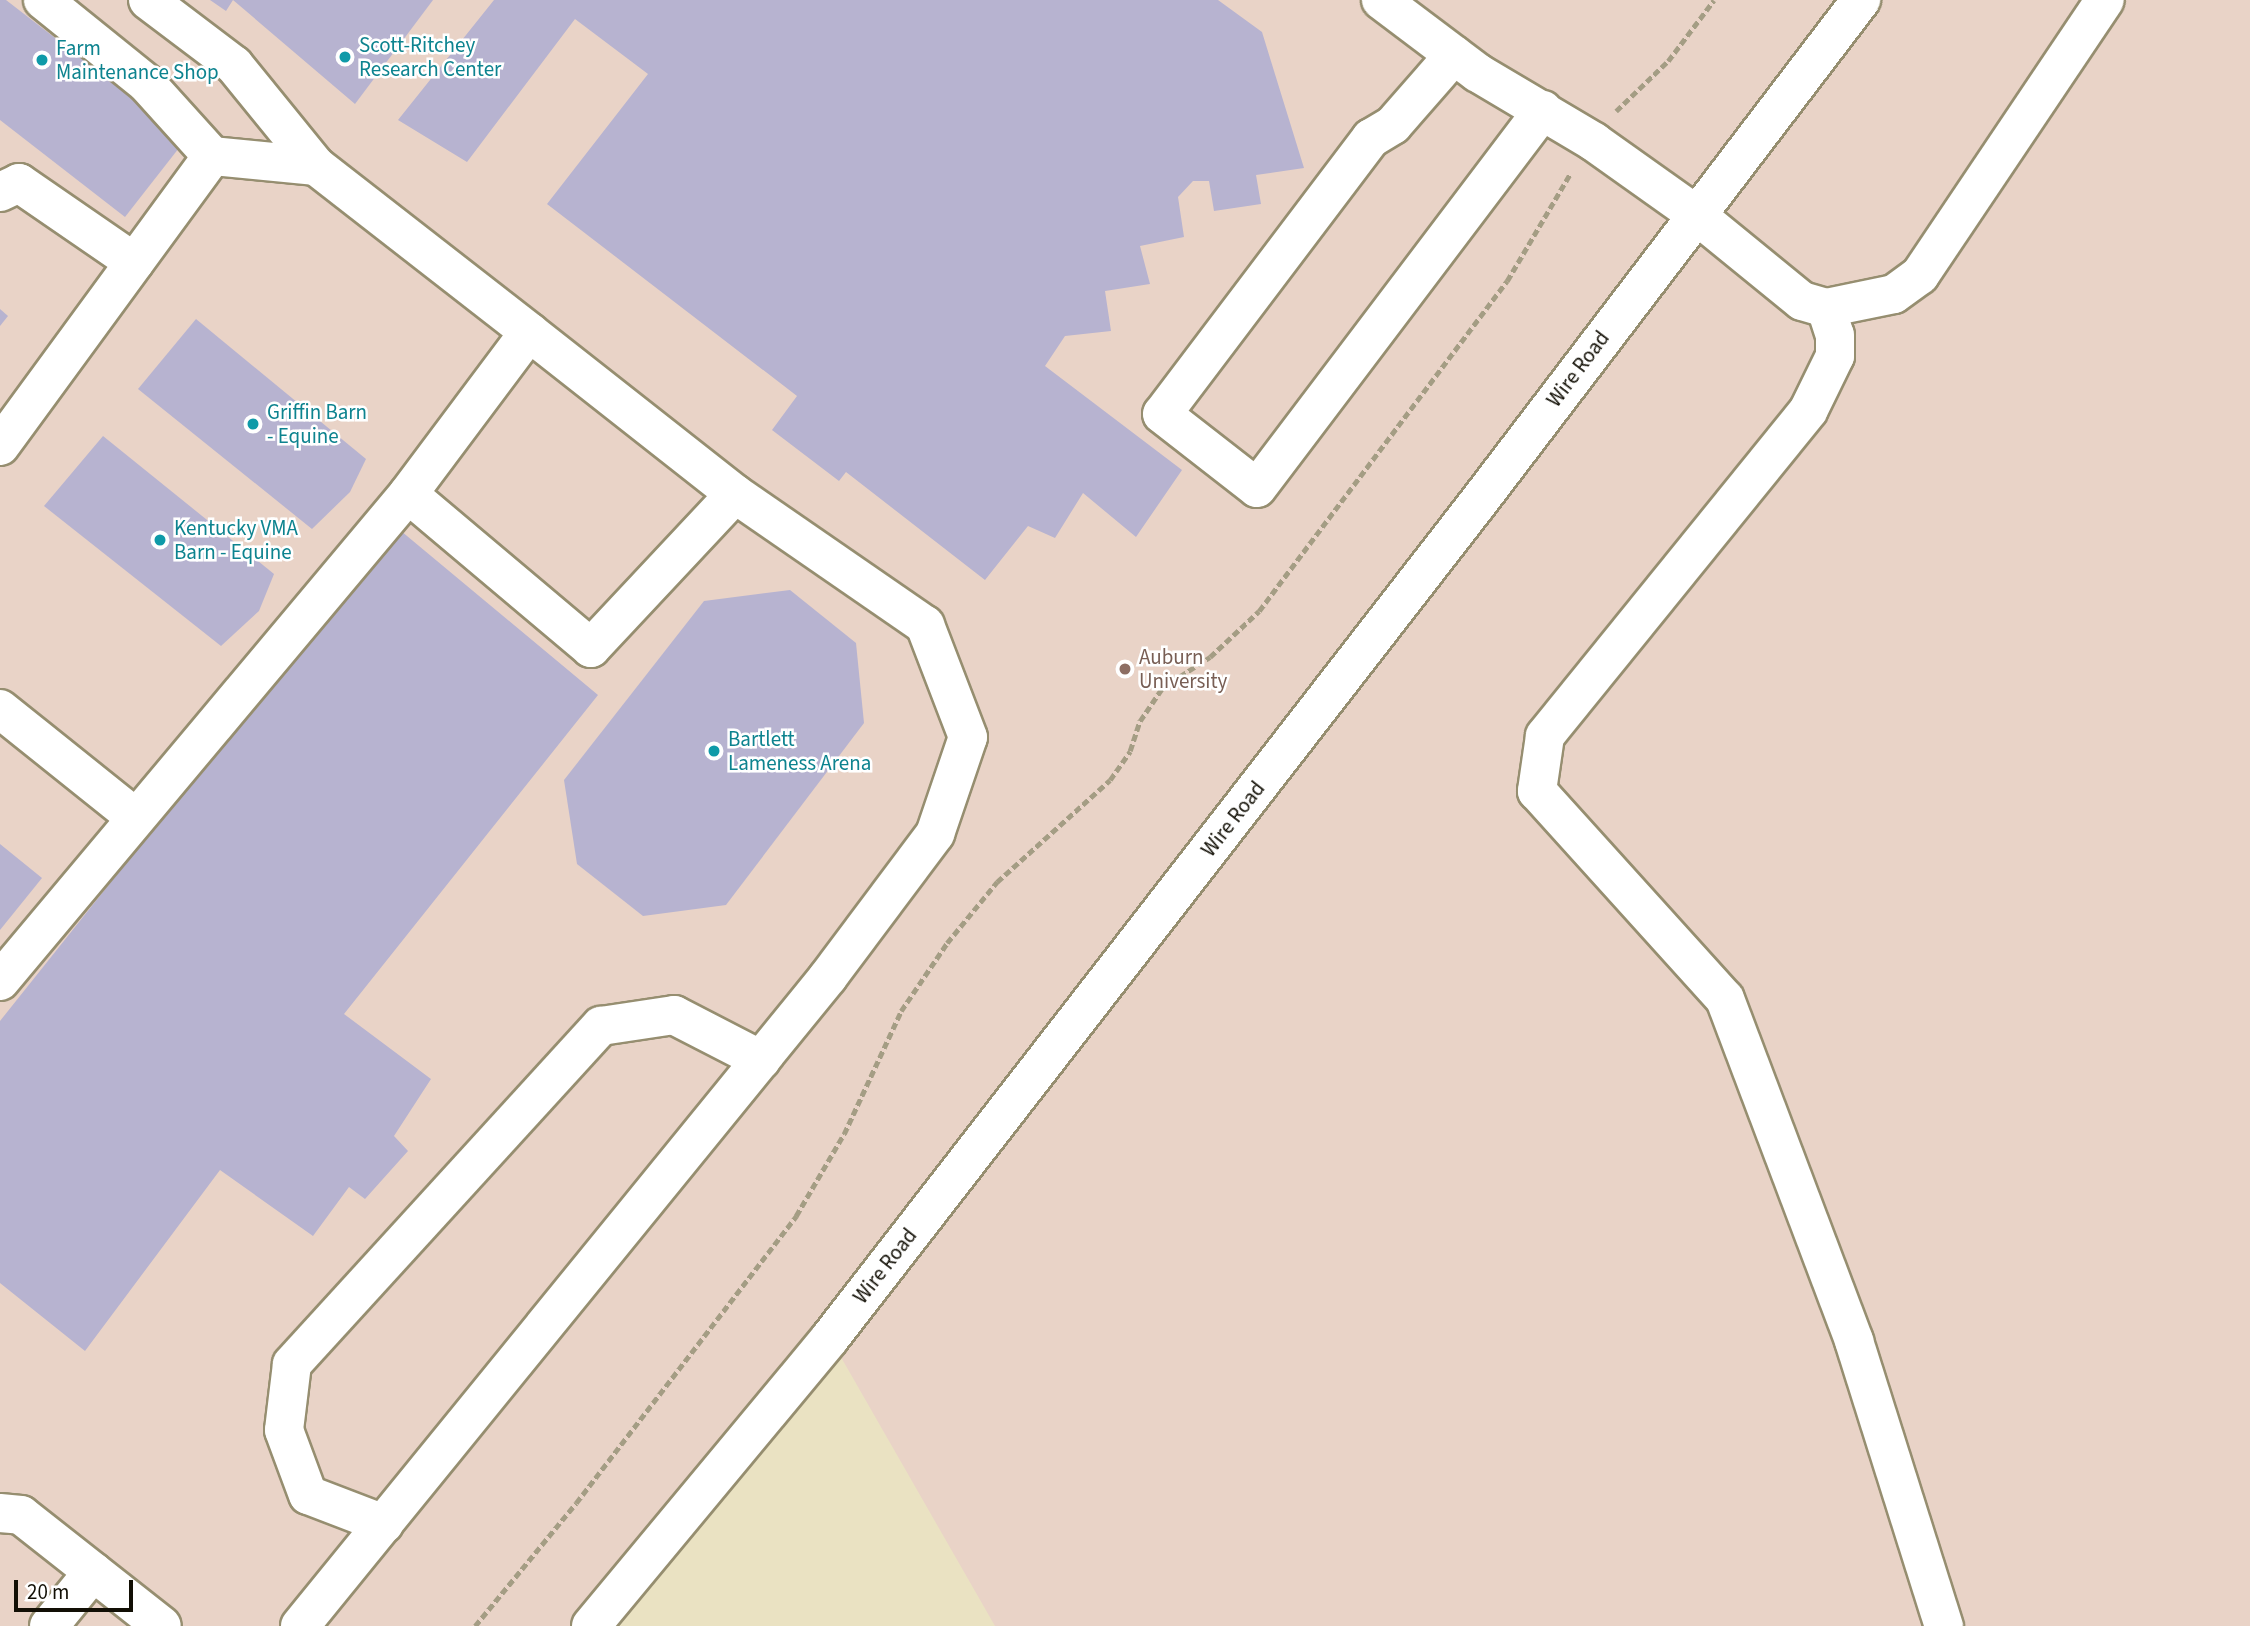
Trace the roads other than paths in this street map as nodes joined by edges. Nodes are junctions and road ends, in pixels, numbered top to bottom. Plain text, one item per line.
1 (43, 0) edge
2 (148, 0) edge
3 (1381, 0) edge
4 (1861, 0) edge
5 (2105, 0) edge
6 (1443, 47) junction
7 (1543, 110) junction
8 (212, 156) junction
9 (316, 166) junction
10 (0, 192) edge
11 (1694, 214) junction
12 (134, 262) junction
13 (1826, 308) junction
14 (529, 332) junction
15 (0, 446) edge
16 (408, 494) junction
17 (736, 494) junction
18 (0, 709) edge
19 (136, 818) junction
20 (0, 981) edge
21 (761, 1060) junction
22 (0, 1513) edge
23 (384, 1524) junction
24 (93, 1572) junction
25 (49, 1626) edge
26 (162, 1626) edge
27 (300, 1626) edge
28 (591, 1626) edge
29 (1944, 1626) edge

1 - 8 street
2 - 9 street
3 - 6 street
4 - 11 street, Wire Road
5 - 13 street
6 - 7 street
6 - 7 street
7 - 11 street
8 - 9 street
8 - 12 street
9 - 14 street
10 - 12 street
11 - 13 street
11 - 28 street, Wire Road
12 - 15 street
13 - 29 street
14 - 16 street
14 - 17 street
16 - 17 street
16 - 19 street
17 - 21 street
18 - 19 street
19 - 20 street
21 - 23 street
21 - 23 street
22 - 24 street
23 - 27 street
24 - 25 street
24 - 26 street

